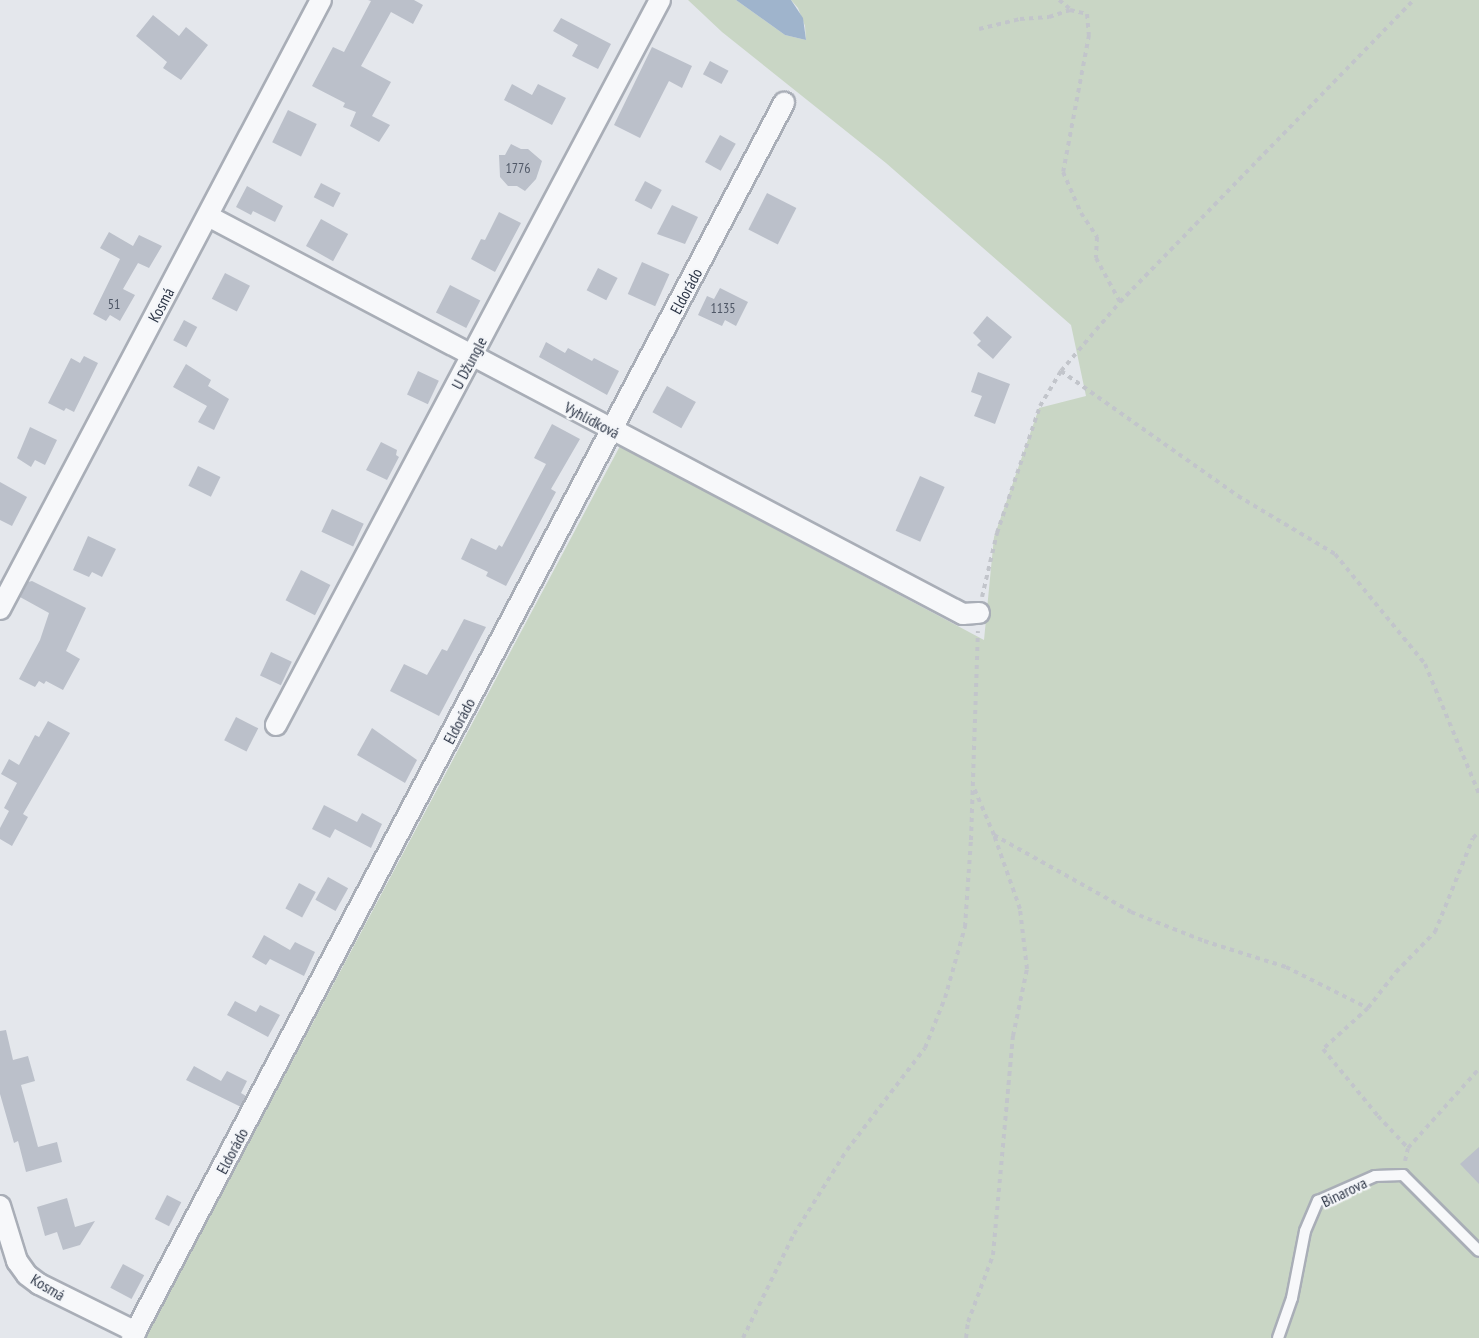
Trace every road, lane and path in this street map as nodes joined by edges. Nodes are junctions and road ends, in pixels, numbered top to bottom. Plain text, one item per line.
1 (321, 0) edge
2 (660, 0) edge
3 (1059, 0) edge
4 (1414, 0) edge
5 (1070, 10) junction
6 (979, 29) dead end
7 (784, 103) dead end
8 (208, 216) junction
9 (1120, 302) junction
10 (472, 357) junction
11 (1061, 371) junction
12 (613, 431) junction
13 (0, 609) edge
14 (979, 613) junction
15 (276, 725) dead end
16 (972, 784) junction
17 (1479, 794) edge
18 (1479, 832) edge
19 (994, 835) junction
20 (1368, 1008) junction
21 (1479, 1069) edge
22 (1408, 1148) junction
23 (1403, 1174) junction
24 (0, 1206) edge
25 (1479, 1251) edge
26 (134, 1335) edge
27 (743, 1338) edge
28 (966, 1338) edge
29 (1278, 1338) edge

1 - 8 street, Kosmá
2 - 10 street, U Džungle
3 - 5 path
4 - 9 path
5 - 6 path
5 - 9 path
7 - 12 street, Eldorádo
8 - 10 street, Vyhlídková
8 - 13 street, Kosmá
9 - 11 path
10 - 12 street, Vyhlídková
10 - 15 street, U Džungle
11 - 14 path
11 - 17 path
12 - 14 street, Vyhlídková
12 - 26 street, Eldorádo
14 - 16 path
16 - 19 path
16 - 27 path
18 - 20 path
19 - 20 path
19 - 28 path
20 - 22 path
21 - 22 path
22 - 23 path
23 - 25 lane
23 - 29 lane, Binarova
24 - 26 street, Kosmá

